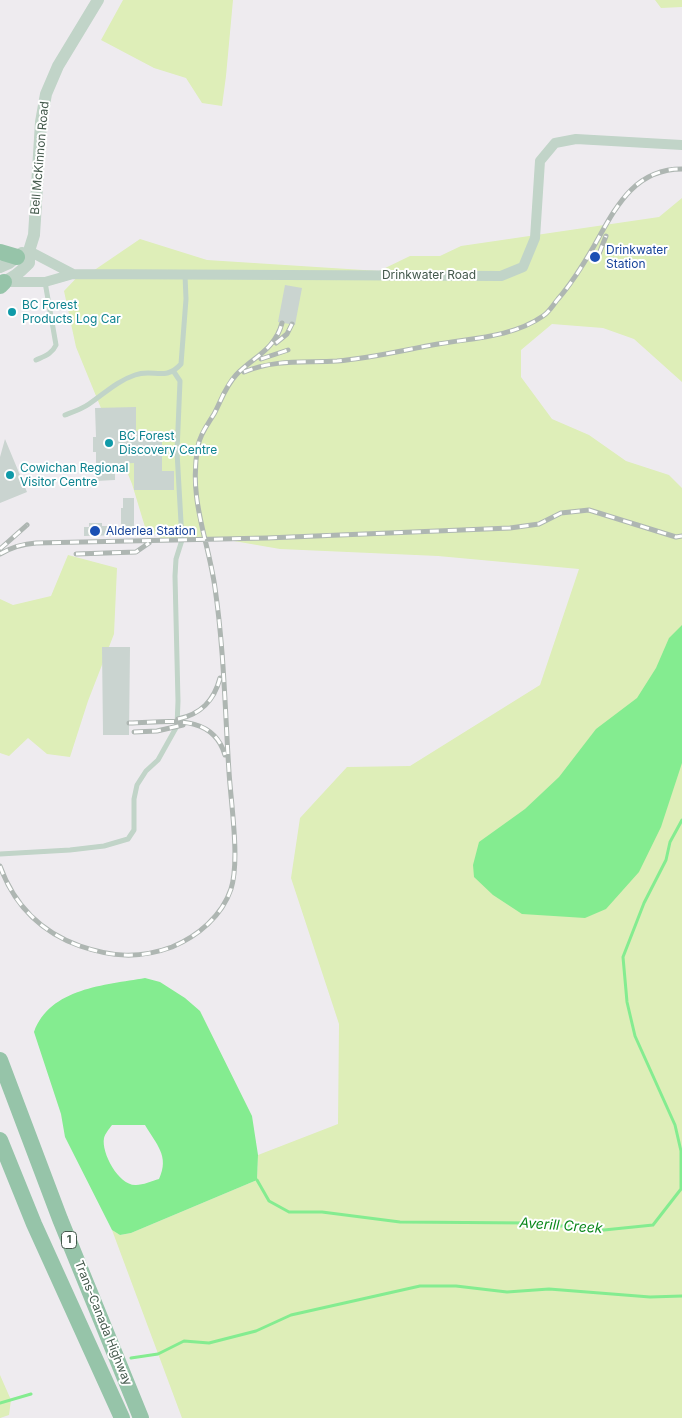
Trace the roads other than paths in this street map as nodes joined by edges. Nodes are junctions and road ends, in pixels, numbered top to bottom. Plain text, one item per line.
1 (98, 0) edge
2 (682, 145) edge
3 (0, 252) edge
4 (23, 254) junction
5 (73, 274) junction
6 (185, 274) junction
7 (1, 279) edge
8 (45, 282) junction
9 (36, 360) dead end
10 (174, 372) junction
11 (65, 415) dead end
12 (0, 854) edge
13 (0, 1060) edge
14 (0, 1140) edge
15 (122, 1418) edge
16 (141, 1418) edge

1 - 4 street, Bell McKinnon Road
2 - 6 street, Drinkwater Road
3 - 4 highway
4 - 5 street, Drinkwater Road
4 - 7 street
5 - 6 street, Drinkwater Road
5 - 8 street, Drinkwater Road
6 - 10 lane
7 - 8 street, Drinkwater Road
8 - 9 lane
10 - 11 lane
10 - 12 lane
13 - 16 highway, Trans-Canada Highway / 1
14 - 15 highway, Trans-Canada Highway / 1

